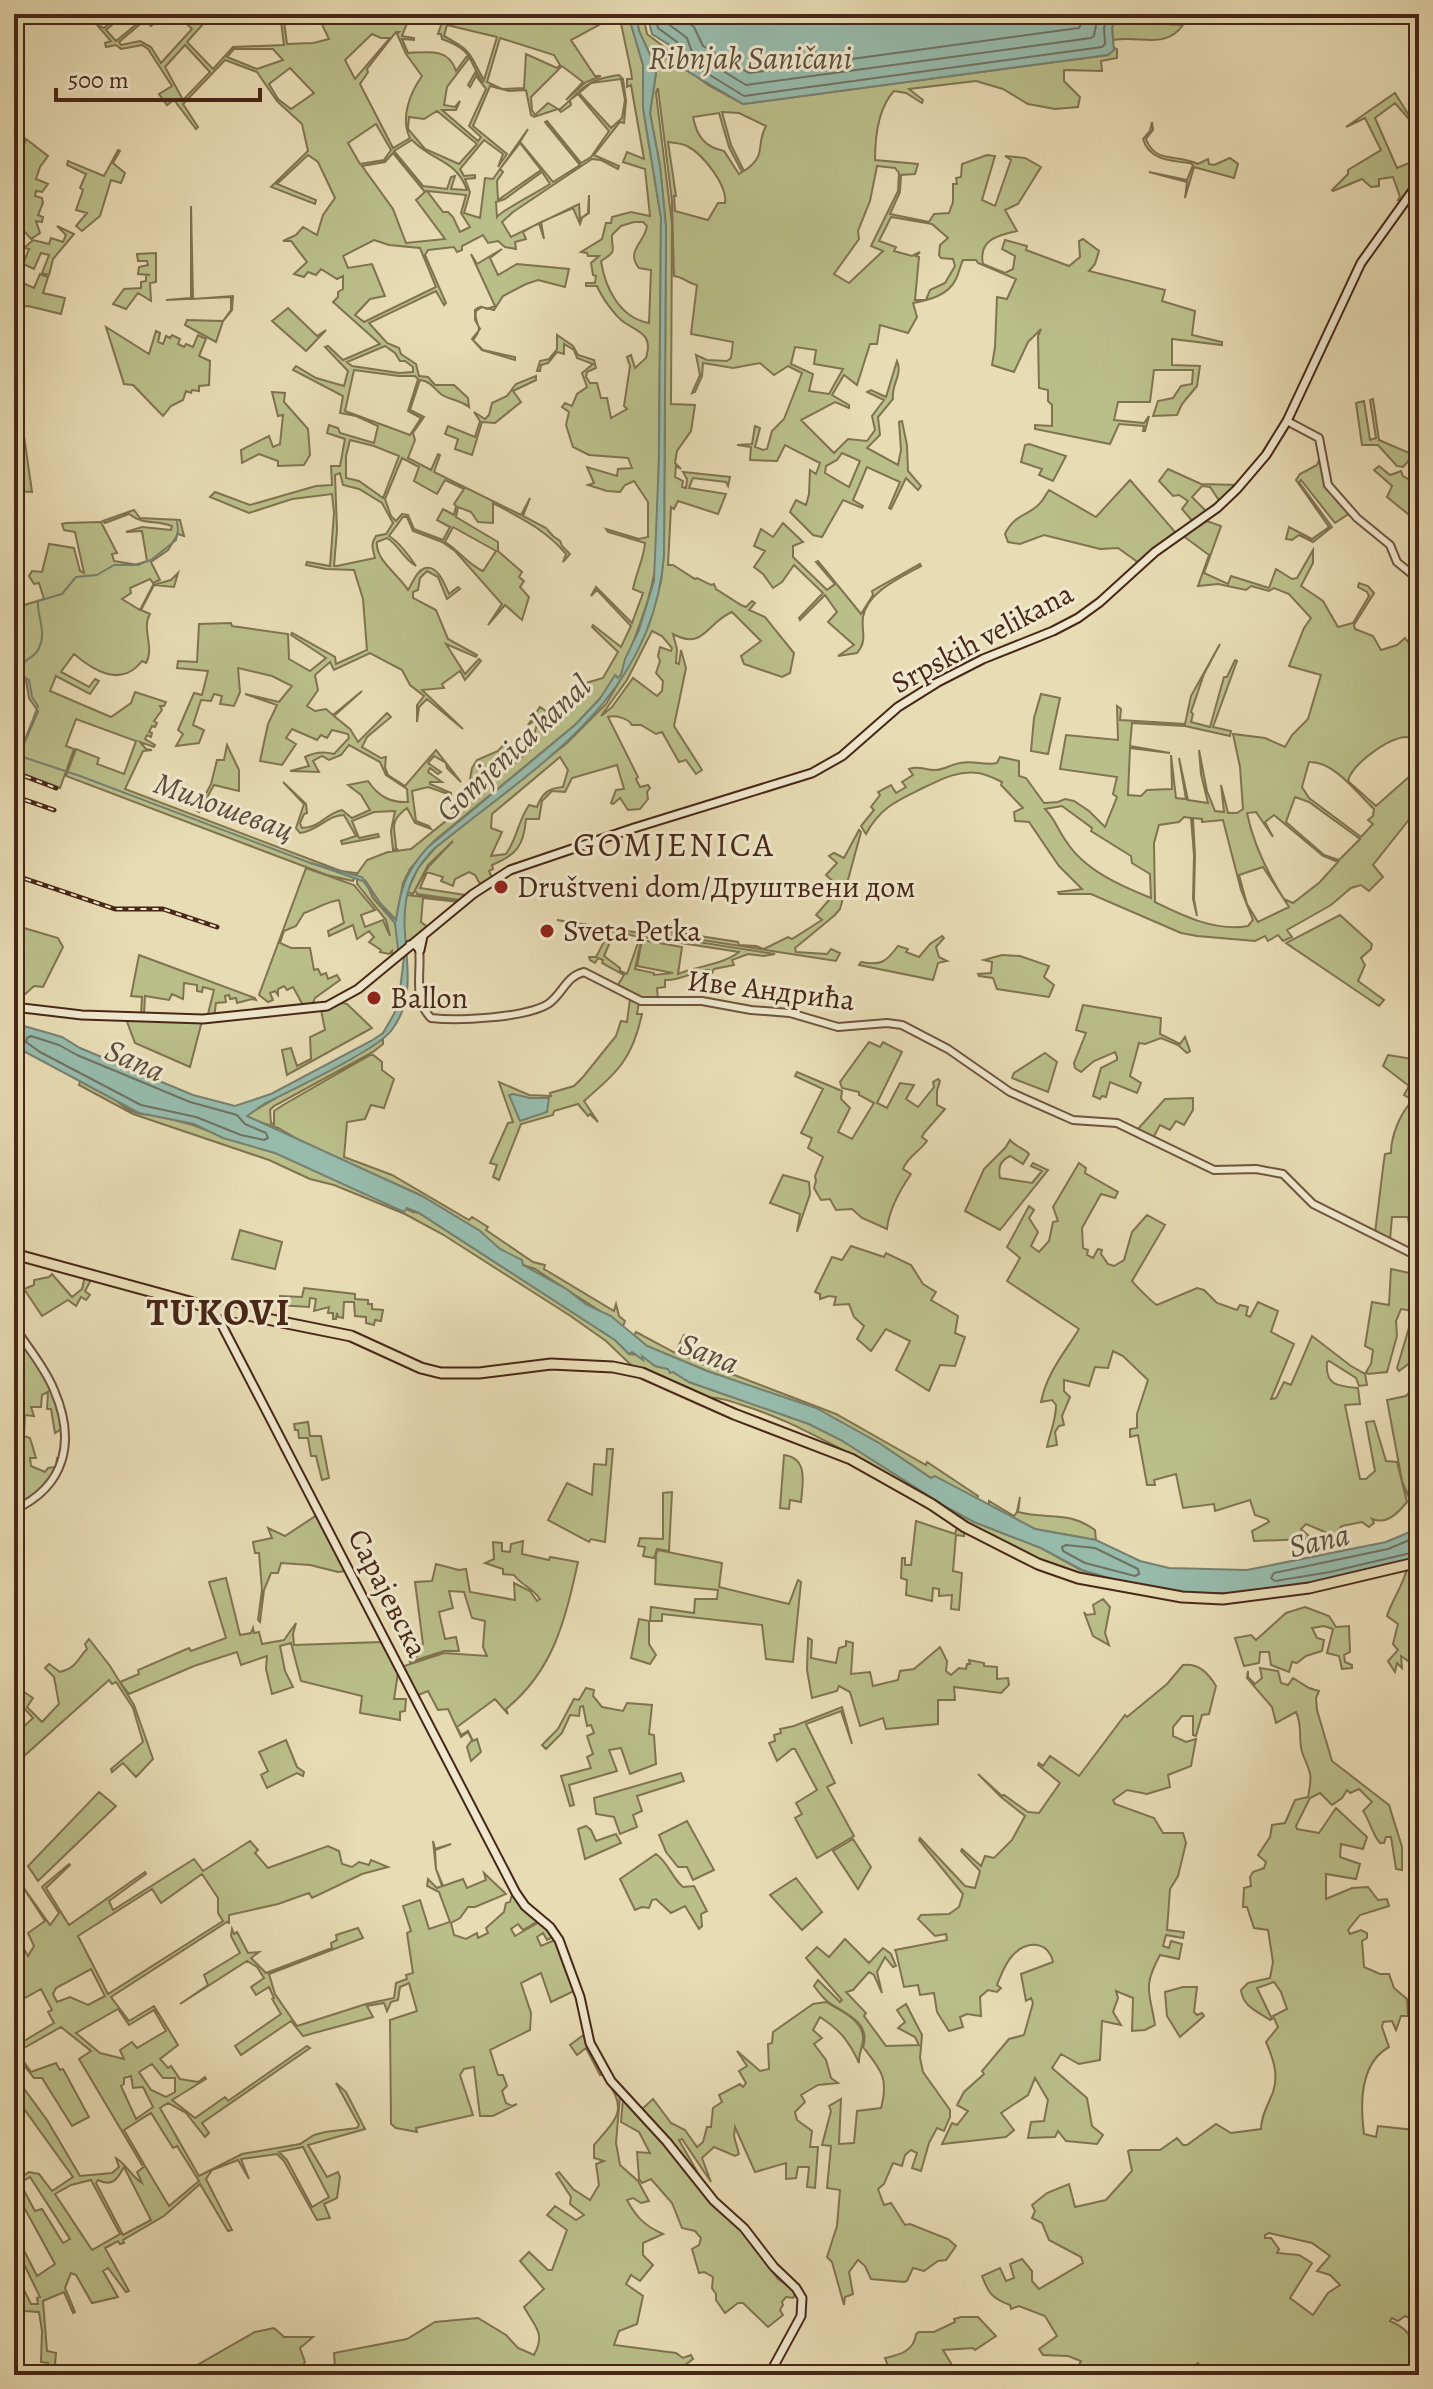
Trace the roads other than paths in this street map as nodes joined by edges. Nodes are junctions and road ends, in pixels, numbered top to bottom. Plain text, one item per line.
1 (1419, 182) edge
2 (1287, 421) junction
3 (1419, 580) edge
4 (424, 933) junction
5 (413, 943) junction
6 (420, 952) junction
7 (14, 1007) edge
8 (14, 1254) edge
9 (1419, 1257) edge
10 (217, 1312) junction
11 (14, 1326) edge
12 (14, 1510) edge
13 (1419, 1562) edge
14 (769, 2375) edge

1 - 2 main road, Srpskih velikana
2 - 3 street
2 - 4 main road, Srpskih velikana
4 - 5 main road, Srpskih velikana
4 - 6 main road
5 - 6 main road
5 - 7 main road, Srpskih velikana
6 - 9 street, Иве Андрића
8 - 10 main road
10 - 13 main road
10 - 14 main road, Сарајевска
11 - 12 street

